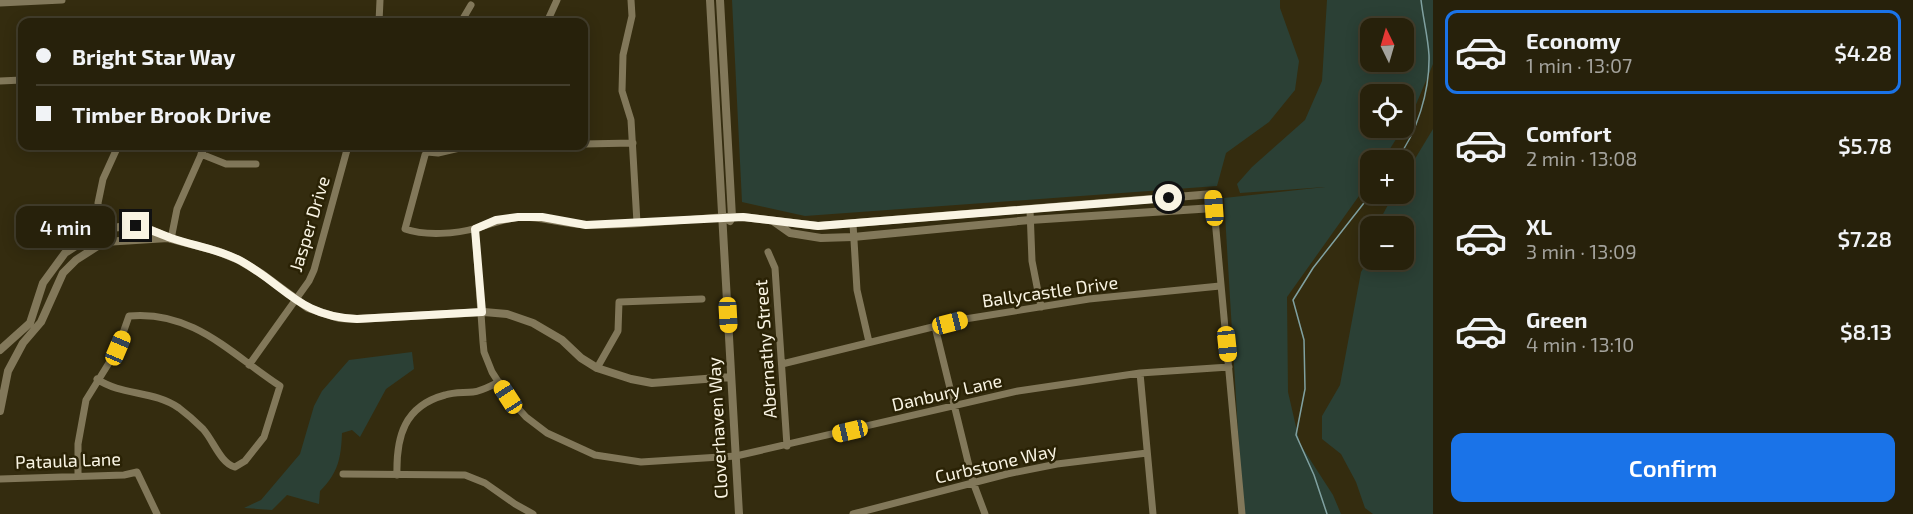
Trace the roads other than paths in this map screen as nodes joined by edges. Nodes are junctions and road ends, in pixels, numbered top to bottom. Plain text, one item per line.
1 (62, 0) edge
2 (380, 0) edge
3 (556, 0) edge
4 (631, 0) edge
5 (710, 0) edge
6 (720, 0) edge
7 (0, 3) edge
8 (471, 4) dead end
9 (380, 18) edge
10 (463, 18) edge
11 (549, 18) edge
12 (18, 80) edge
13 (0, 81) edge
14 (633, 143) junction
15 (588, 144) edge
16 (116, 150) edge
17 (202, 150) edge
18 (347, 150) edge
19 (451, 150) edge
20 (201, 154) junction
21 (256, 164) dead end
22 (1214, 208) junction
23 (1029, 210) junction
24 (721, 217) junction
25 (732, 217) junction
26 (1030, 220) junction
27 (773, 221) junction
28 (637, 223) junction
29 (852, 224) junction
30 (102, 229) junction
31 (475, 229) junction
32 (725, 233) junction
33 (853, 237) junction
34 (171, 238) junction
35 (104, 242) junction
36 (768, 252) dead end
37 (1220, 286) junction
38 (702, 299) dead end
39 (296, 300) junction
40 (1041, 307) junction
41 (482, 312) junction
42 (935, 327) junction
43 (869, 342) junction
44 (0, 350) edge
45 (782, 364) junction
46 (249, 365) junction
47 (1229, 367) junction
48 (597, 368) junction
49 (1140, 373) junction
50 (731, 377) junction
51 (97, 379) junction
52 (499, 382) junction
53 (956, 406) junction
54 (0, 411) edge
55 (787, 446) junction
56 (1147, 453) junction
57 (736, 456) junction
58 (344, 474) dead end
59 (78, 475) junction
60 (397, 475) junction
61 (0, 479) edge
62 (973, 482) junction
63 (157, 514) edge
64 (533, 514) edge
65 (739, 514) edge
66 (853, 514) edge
67 (985, 514) edge
68 (1153, 514) edge
69 (1242, 514) edge

1 - 7 street
2 - 9 street
3 - 11 street
4 - 14 street
5 - 24 street, Cloverhaven Way
6 - 25 street, Cloverhaven Way
8 - 10 street
12 - 13 street
14 - 15 street
14 - 28 street
16 - 30 street
17 - 20 street
18 - 39 street, Jasper Drive
19 - 31 street
20 - 21 street
20 - 34 street
22 - 23 street
22 - 26 street
22 - 37 street
23 - 26 street
23 - 29 street
24 - 25 street
24 - 28 street
24 - 32 street, Cloverhaven Way
25 - 27 street
25 - 32 street, Cloverhaven Way
26 - 33 street
26 - 40 street
27 - 29 street
27 - 33 street
28 - 31 street
29 - 33 street
30 - 34 street
30 - 35 street
30 - 44 street
31 - 41 street, Danbury Lane
32 - 50 street, Cloverhaven Way
33 - 43 street
34 - 35 street
34 - 39 street
35 - 54 street
36 - 45 street, Abernathy Street
37 - 40 street, Ballycastle Drive
37 - 47 street
38 - 48 street
39 - 41 street
39 - 46 street, Jasper Drive
40 - 42 street, Ballycastle Drive
41 - 48 street
41 - 52 street, Danbury Lane
42 - 43 street, Ballycastle Drive
42 - 53 street
43 - 45 street, Ballycastle Drive
45 - 55 street, Abernathy Street
46 - 51 street
46 - 51 street
47 - 49 street, Danbury Lane
47 - 69 street
48 - 50 street
49 - 53 street, Danbury Lane
49 - 56 street
50 - 57 street, Cloverhaven Way
51 - 59 street
52 - 57 street, Danbury Lane
52 - 60 street
53 - 55 street, Danbury Lane
53 - 62 street
55 - 57 street, Danbury Lane
56 - 62 street, Curbstone Way
56 - 68 street
57 - 65 street, Cloverhaven Way
58 - 60 street
59 - 61 street, Pataula Lane
59 - 63 street, Pataula Lane
60 - 64 street
62 - 66 street, Curbstone Way
62 - 67 street

